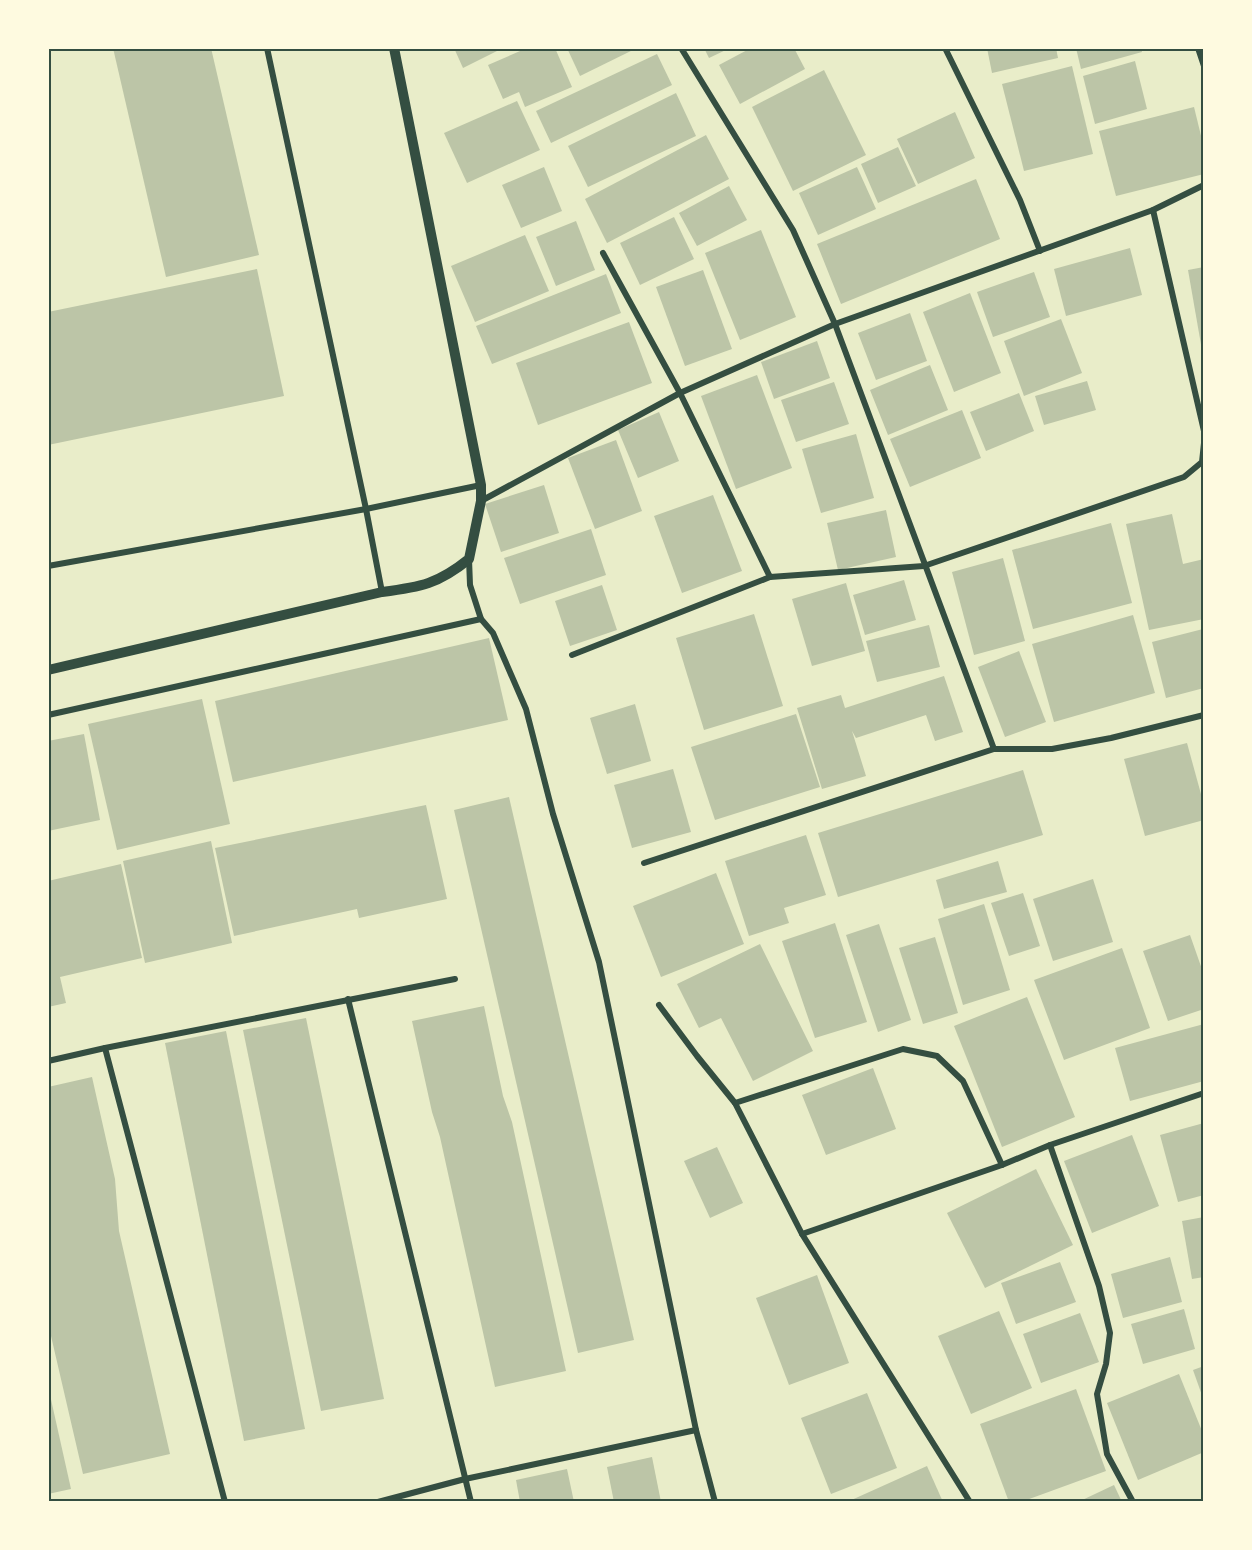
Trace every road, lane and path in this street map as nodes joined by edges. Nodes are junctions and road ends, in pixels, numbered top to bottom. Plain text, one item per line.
1 (267, 48) edge
2 (394, 48) edge
3 (681, 48) edge
4 (945, 48) edge
5 (1198, 48) edge
6 (1204, 66) edge
7 (1204, 185) edge
8 (1153, 210) junction
9 (1040, 251) junction
10 (603, 253) dead end
11 (835, 324) junction
12 (680, 393) junction
13 (1204, 431) edge
14 (1204, 443) edge
15 (481, 484) junction
16 (481, 501) junction
17 (366, 509) junction
18 (469, 559) junction
19 (48, 566) edge
20 (924, 566) junction
21 (770, 577) junction
22 (382, 592) junction
23 (481, 618) junction
24 (572, 656) dead end
25 (48, 670) edge
26 (48, 715) edge
27 (1204, 715) edge
28 (994, 749) junction
29 (644, 863) dead end
30 (455, 979) dead end
31 (348, 999) junction
32 (659, 1005) dead end
33 (105, 1048) junction
34 (48, 1061) edge
35 (1204, 1093) edge
36 (735, 1103) junction
37 (1050, 1145) junction
38 (1002, 1165) junction
39 (802, 1234) junction
40 (696, 1430) junction
41 (465, 1479) junction
42 (225, 1502) edge
43 (378, 1502) edge
44 (471, 1502) edge
45 (715, 1502) edge
46 (970, 1502) edge
47 (1133, 1502) edge

1 - 17 street
2 - 15 street
3 - 11 street
4 - 9 street
5 - 6 street
7 - 8 street
8 - 9 street
8 - 13 street
9 - 11 street
10 - 12 street
11 - 12 street
11 - 20 street
12 - 16 street
12 - 21 street
14 - 20 street
15 - 16 street
15 - 17 street
16 - 18 street
17 - 19 street
17 - 22 street
18 - 22 street
18 - 23 street
20 - 21 street
20 - 28 street
21 - 24 street
22 - 25 street
23 - 26 street
23 - 40 street
27 - 28 street
28 - 29 street
30 - 31 street
31 - 33 street
31 - 41 street
32 - 36 street
33 - 34 street
33 - 42 street
35 - 37 street
36 - 38 street
36 - 39 street
37 - 38 street
37 - 47 street
38 - 39 street
39 - 46 street
40 - 41 street
40 - 45 street
41 - 43 street
41 - 44 street

